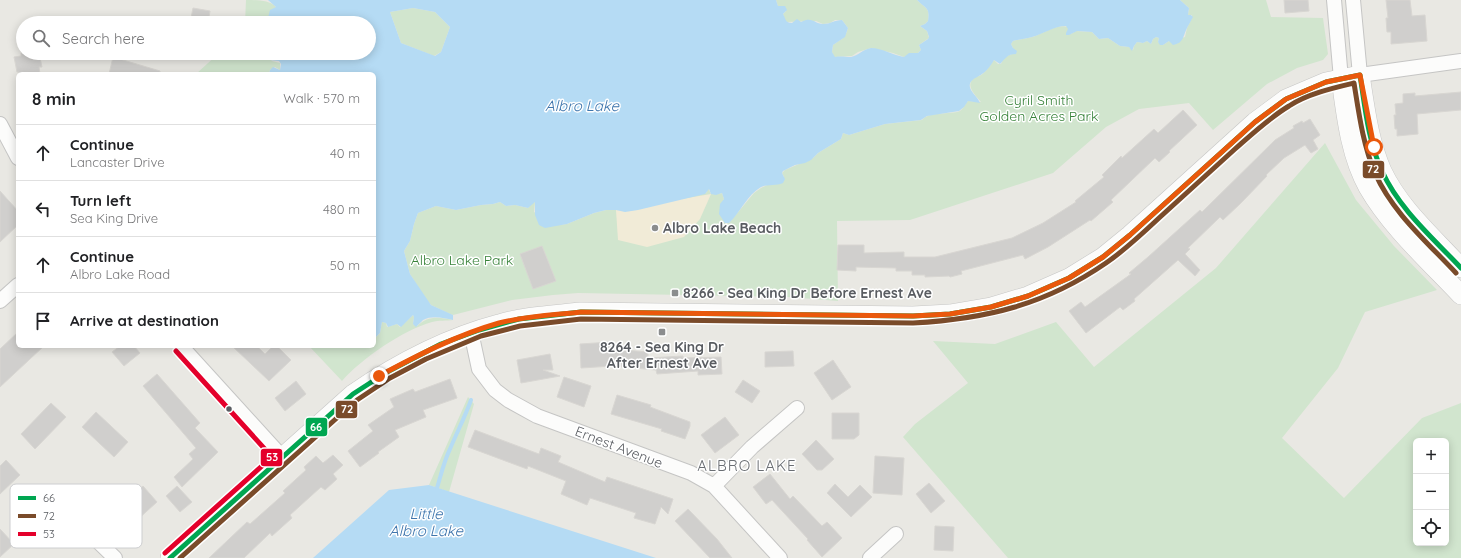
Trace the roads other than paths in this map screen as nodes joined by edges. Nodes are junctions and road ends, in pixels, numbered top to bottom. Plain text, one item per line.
1 (1334, 0) edge
2 (1353, 0) edge
3 (1461, 61) edge
4 (1360, 75) junction
5 (1341, 79) junction
6 (0, 124) edge
7 (16, 154) edge
8 (1461, 268) edge
9 (16, 287) edge
10 (1461, 295) edge
11 (0, 301) edge
12 (472, 332) junction
13 (183, 348) edge
14 (797, 408) dead end
15 (282, 457) junction
16 (714, 486) junction
17 (896, 534) dead end
18 (105, 548) edge
19 (115, 558) edge
20 (170, 558) edge
21 (780, 558) edge
22 (870, 558) edge

1 - 5 street
2 - 4 street
3 - 4 street
4 - 5 street
4 - 8 street
5 - 10 street
5 - 12 street
6 - 7 street
9 - 11 street
12 - 15 street
12 - 16 street, Ernest Avenue
13 - 15 street
14 - 16 street
15 - 20 street
16 - 21 street, Ernest Avenue
17 - 22 street
18 - 19 street

